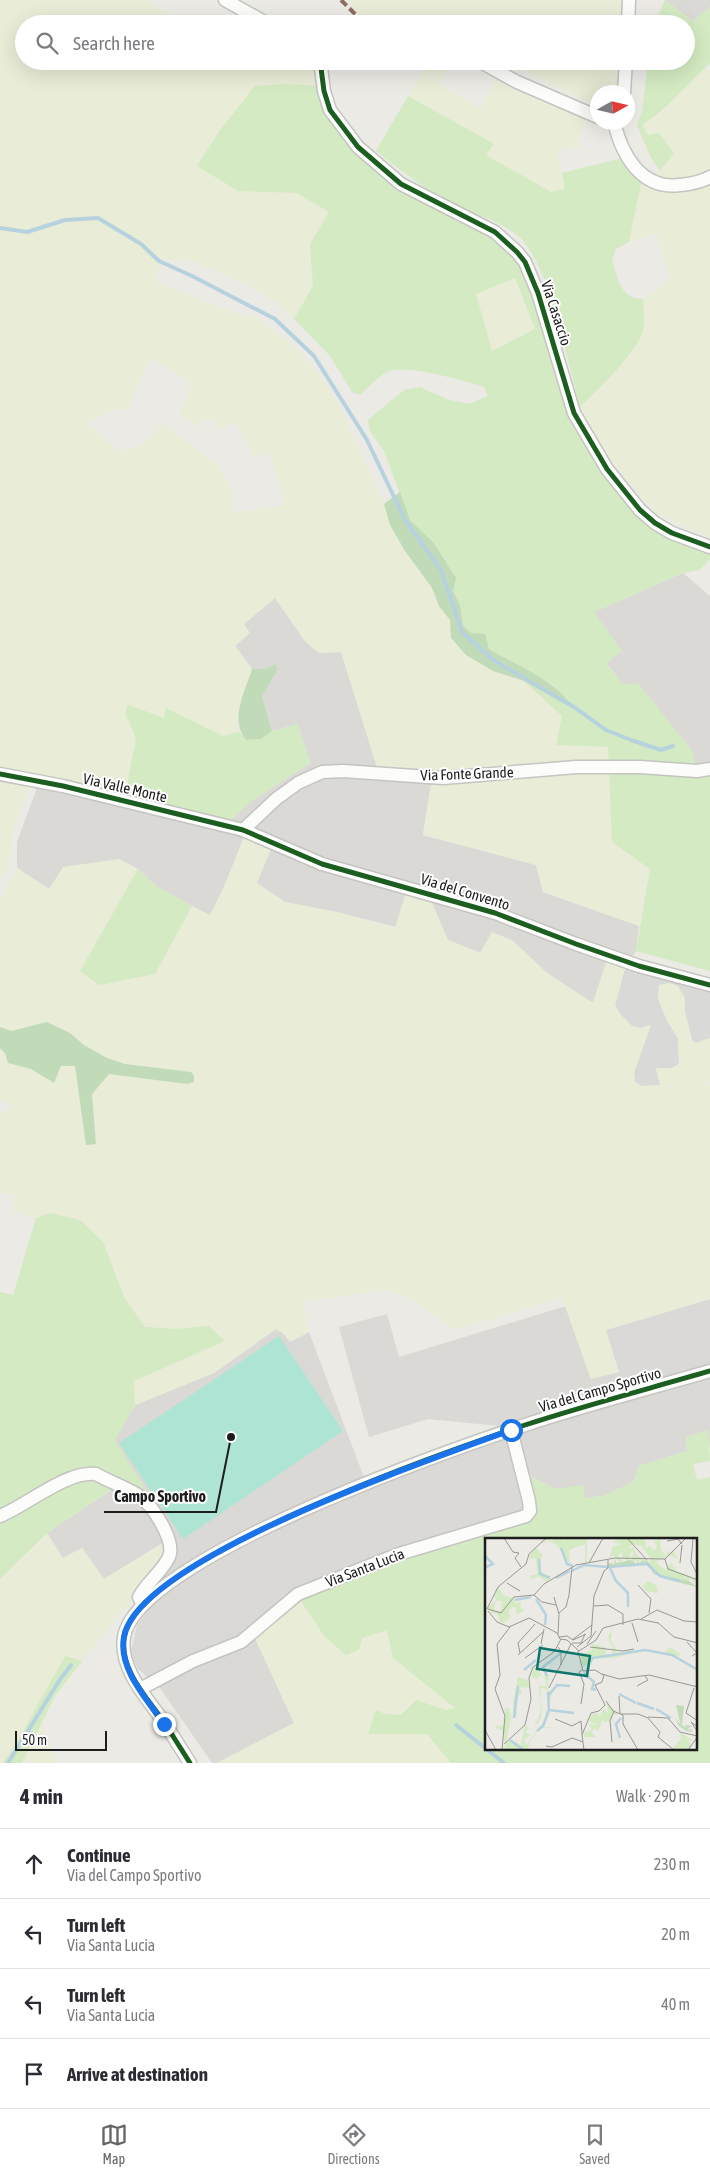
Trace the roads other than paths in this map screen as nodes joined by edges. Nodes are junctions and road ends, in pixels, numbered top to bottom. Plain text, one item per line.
1 (225, 0) edge
2 (630, 0) edge
3 (252, 15) edge
4 (629, 15) edge
5 (321, 70) edge
6 (495, 70) edge
7 (625, 70) edge
8 (624, 85) edge
9 (590, 114) edge
10 (617, 130) edge
11 (710, 177) edge
12 (710, 547) edge
13 (707, 770) edge
14 (0, 774) edge
15 (243, 830) junction
16 (710, 985) edge
17 (710, 1371) edge
18 (511, 1430) junction
19 (0, 1516) edge
20 (143, 1605) junction
21 (140, 1689) junction
22 (190, 1763) edge

1 - 3 street
2 - 4 street
5 - 12 street, Via Casaccio
6 - 9 street
7 - 8 street
10 - 11 street
13 - 15 street, Via Fonte Grande
14 - 15 street, Via Valle Monte
15 - 16 street, Via del Convento
17 - 18 street, Via del Campo Sportivo
18 - 20 street, Via del Campo Sportivo
18 - 21 street, Via Santa Lucia
19 - 20 street
20 - 21 street, Via del Campo Sportivo
21 - 22 street

